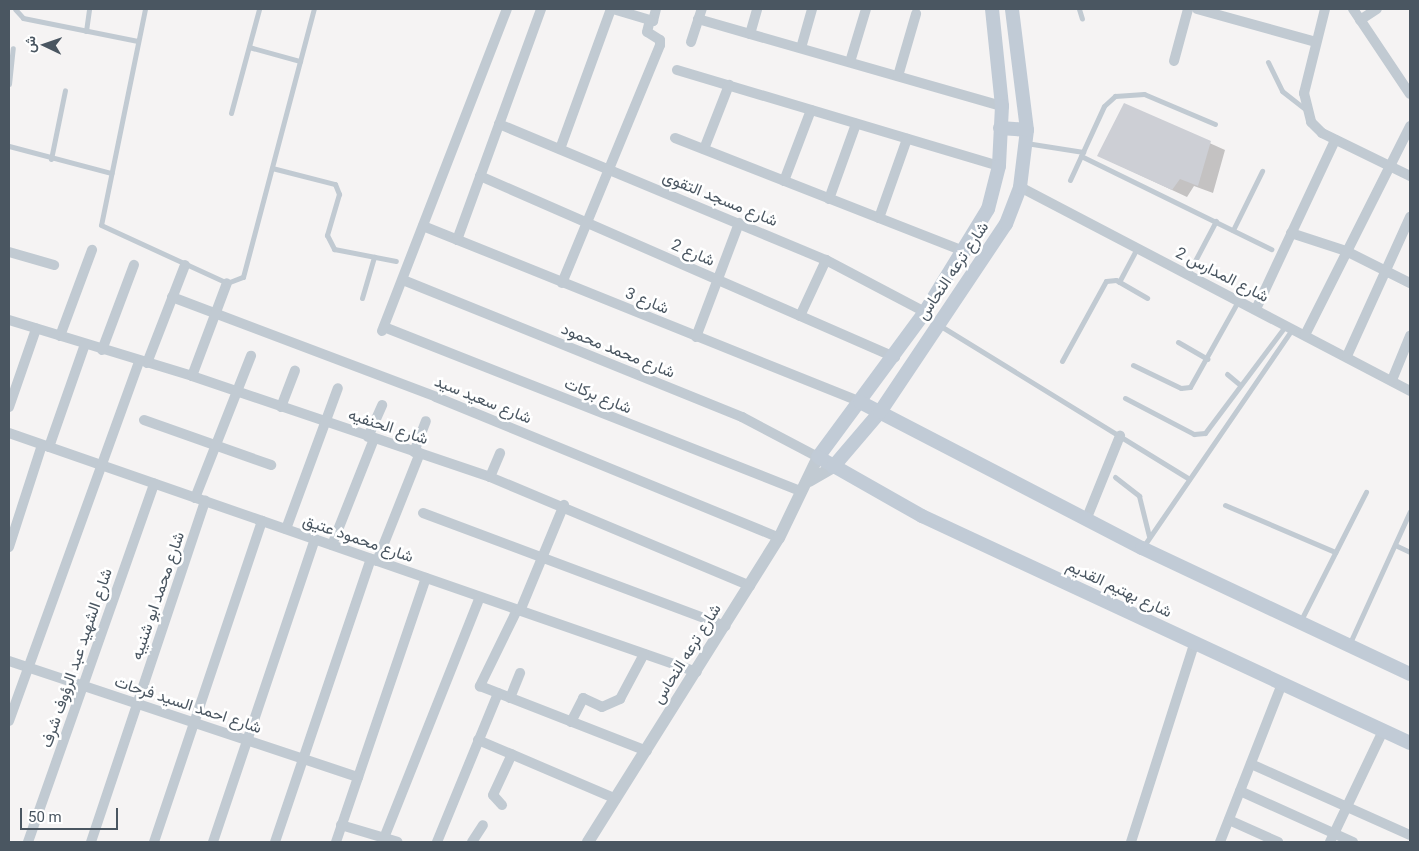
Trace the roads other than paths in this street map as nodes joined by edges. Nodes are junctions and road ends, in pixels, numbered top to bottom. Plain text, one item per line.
1 (15, 9) edge
2 (89, 9) edge
3 (145, 9) edge
4 (259, 9) edge
5 (314, 9) edge
6 (507, 9) edge
7 (540, 9) edge
8 (612, 9) edge
9 (656, 9) edge
10 (757, 9) edge
11 (812, 9) edge
12 (866, 9) edge
13 (992, 9) edge
14 (1012, 9) edge
15 (1079, 9) edge
16 (1188, 9) edge
17 (1197, 9) edge
18 (1324, 9) edge
19 (1353, 9) edge
20 (1377, 9) edge
21 (700, 14) edge
22 (916, 14) dead end
23 (1082, 19) dead end
24 (1360, 20) junction
25 (651, 21) junction
26 (86, 31) junction
27 (750, 34) junction
28 (138, 41) junction
29 (691, 42) dead end
30 (1316, 42) junction
31 (249, 47) junction
32 (13, 48) dead end
33 (801, 48) junction
34 (300, 61) junction
35 (1174, 61) dead end
36 (850, 62) junction
37 (1268, 62) dead end
38 (677, 70) dead end
39 (898, 76) junction
40 (9, 84) edge
41 (729, 85) junction
42 (65, 90) dead end
43 (1410, 94) edge
44 (1002, 106) junction
45 (1305, 109) junction
46 (811, 110) junction
47 (231, 113) dead end
48 (499, 124) junction
49 (856, 124) junction
50 (1215, 124) dead end
51 (1410, 126) edge
52 (1000, 128) junction
53 (1026, 136) junction
54 (675, 138) dead end
55 (908, 139) junction
56 (1335, 140) junction
57 (9, 146) edge
58 (560, 149) junction
59 (704, 149) junction
60 (1082, 154) junction
61 (51, 159) junction
62 (1388, 165) junction
63 (999, 166) junction
64 (272, 168) junction
65 (609, 169) junction
66 (1262, 171) dead end
67 (111, 174) junction
68 (480, 176) junction
69 (1410, 176) edge
70 (1070, 180) dead end
71 (784, 181) junction
72 (1020, 187) junction
73 (829, 199) junction
74 (1410, 217) edge
75 (879, 218) junction
76 (1216, 222) junction
77 (586, 223) junction
78 (739, 223) junction
79 (423, 226) junction
80 (1233, 230) junction
81 (1291, 234) junction
82 (457, 240) junction
83 (1137, 248) junction
84 (1271, 249) dead end
85 (92, 250) dead end
86 (1346, 251) junction
87 (9, 252) edge
88 (966, 252) junction
89 (374, 257) junction
90 (826, 260) junction
91 (396, 261) dead end
92 (134, 265) dead end
93 (185, 265) junction
94 (54, 266) dead end
95 (1386, 271) junction
96 (1188, 274) junction
97 (403, 280) junction
98 (718, 280) junction
99 (1119, 282) junction
100 (227, 283) junction
101 (562, 283) junction
102 (1410, 283) edge
103 (172, 297) junction
104 (362, 298) dead end
105 (1148, 298) dead end
106 (1238, 300) junction
107 (1256, 309) junction
108 (925, 312) junction
109 (215, 313) junction
110 (800, 316) junction
111 (9, 320) edge
112 (938, 325) junction
113 (1289, 327) junction
114 (36, 328) junction
115 (1305, 335) junction
116 (60, 336) junction
117 (1410, 336) edge
118 (696, 337) junction
119 (1178, 342) dead end
120 (85, 344) junction
121 (102, 350) junction
122 (251, 356) dead end
123 (1347, 356) junction
124 (894, 357) junction
125 (1207, 358) junction
126 (143, 362) junction
127 (1062, 362) dead end
128 (1133, 365) dead end
129 (295, 371) dead end
130 (1227, 374) dead end
131 (192, 376) junction
132 (1392, 380) junction
133 (1240, 385) junction
134 (338, 388) dead end
135 (237, 390) junction
136 (1410, 391) edge
137 (1125, 398) dead end
138 (860, 402) junction
139 (382, 405) dead end
140 (9, 407) edge
141 (281, 407) junction
142 (880, 412) junction
143 (144, 420) dead end
144 (426, 421) dead end
145 (324, 422) junction
146 (9, 433) edge
147 (1120, 436) junction
148 (371, 438) junction
149 (216, 445) junction
150 (46, 446) junction
151 (417, 452) junction
152 (500, 454) dead end
153 (818, 457) junction
154 (271, 464) dead end
155 (100, 465) junction
156 (834, 467) junction
157 (490, 477) junction
158 (1115, 477) dead end
159 (1188, 478) junction
160 (809, 481) junction
161 (154, 484) junction
162 (802, 492) junction
163 (1366, 492) dead end
164 (195, 498) junction
165 (206, 502) junction
166 (564, 505) junction
167 (1225, 505) dead end
168 (1410, 511) edge
169 (423, 513) dead end
170 (1086, 520) junction
171 (262, 521) junction
172 (286, 529) junction
173 (780, 538) junction
174 (315, 540) junction
175 (1146, 543) junction
176 (1395, 545) junction
177 (332, 546) junction
178 (9, 547) edge
179 (1335, 552) junction
180 (1410, 552) edge
181 (542, 558) junction
182 (374, 560) junction
183 (426, 578) junction
184 (750, 586) junction
185 (480, 597) junction
186 (518, 610) junction
187 (1300, 622) junction
188 (726, 626) junction
189 (1194, 644) junction
190 (1349, 646) junction
191 (644, 654) junction
192 (9, 661) edge
193 (28, 667) junction
194 (698, 672) junction
195 (520, 673) dead end
196 (1410, 674) edge
197 (1282, 684) junction
198 (83, 686) junction
199 (498, 693) junction
200 (510, 698) junction
201 (137, 704) junction
202 (9, 721) edge
203 (194, 722) junction
204 (571, 722) junction
205 (1383, 731) junction
206 (247, 740) junction
207 (478, 740) junction
208 (1410, 743) edge
209 (647, 751) junction
210 (512, 754) junction
211 (303, 759) junction
212 (1251, 764) junction
213 (358, 776) junction
214 (1240, 791) junction
215 (616, 799) junction
216 (502, 805) dead end
217 (1347, 806) junction
218 (1229, 820) junction
219 (341, 825) junction
220 (483, 826) dead end
221 (1410, 835) edge
222 (384, 838) junction
223 (1332, 838) edge
224 (28, 842) edge
225 (91, 842) edge
226 (154, 842) edge
227 (213, 842) edge
228 (275, 842) edge
229 (336, 842) edge
230 (398, 842) edge
231 (437, 842) edge
232 (472, 842) edge
233 (588, 842) edge
234 (1131, 842) edge
235 (1220, 842) edge
236 (1278, 842) edge
237 (1353, 842) edge

1 - 26 lane
2 - 26 lane
3 - 28 lane
4 - 31 lane
5 - 34 lane
6 - 79 street
7 - 48 street
8 - 25 street
8 - 58 street
9 - 25 street
10 - 27 street
11 - 33 street
12 - 36 street
13 - 44 main road, شارع ترعه النحاس
14 - 53 main road, شارع ترعه النحاس
15 - 23 lane
16 - 35 street
17 - 30 street
18 - 30 street
19 - 24 street
20 - 24 street
21 - 27 street
21 - 29 street
22 - 39 street
24 - 43 street
25 - 65 street
26 - 28 lane
27 - 33 street
28 - 67 lane
30 - 45 street
31 - 34 lane
31 - 47 lane
32 - 40 lane
33 - 36 street
34 - 64 lane
36 - 39 street
37 - 45 lane
38 - 41 street
39 - 44 street
41 - 46 street
41 - 59 street
42 - 61 lane
44 - 52 main road, شارع ترعه النحاس
45 - 56 street
46 - 49 street
46 - 71 street
48 - 58 street, شارع مسجد التقوى
48 - 68 street
49 - 55 street
49 - 73 street
50 - 60 lane
51 - 62 street
52 - 53 main road
52 - 63 main road, شارع ترعه النحاس
53 - 60 lane
53 - 72 main road, شارع ترعه النحاس
54 - 59 street
55 - 63 street
55 - 75 street
56 - 62 street
56 - 81 street
57 - 61 lane
58 - 65 street, شارع مسجد التقوى
59 - 71 street
60 - 70 lane
60 - 76 lane
61 - 67 lane
62 - 69 street
62 - 86 street
63 - 88 main road, شارع ترعه النحاس
64 - 89 lane
64 - 100 lane
65 - 77 street
65 - 78 street, شارع مسجد التقوى
66 - 80 lane
67 - 93 lane
68 - 77 street, شارع 2
68 - 82 street
71 - 73 street
72 - 83 street, شارع المدارس 2
72 - 112 main road, شارع ترعه النحاس
73 - 75 street
74 - 95 street
75 - 88 street
76 - 80 lane
76 - 96 lane
77 - 98 street, شارع 2
77 - 101 street
78 - 90 street, شارع مسجد التقوى
78 - 98 street
79 - 82 street, شارع 3
79 - 97 street
80 - 84 lane
81 - 86 street
81 - 107 street
82 - 101 street, شارع 3
83 - 96 street, شارع المدارس 2
83 - 99 lane
85 - 116 street
86 - 95 street
86 - 115 street
87 - 94 street
88 - 108 main road, شارع ترعه النحاس
89 - 91 lane
89 - 104 lane
90 - 108 street, شارع مسجد التقوى
90 - 110 street
92 - 121 street
93 - 100 lane
93 - 103 street
95 - 102 street
95 - 123 street
96 - 106 street, شارع المدارس 2
97 - 153 street, شارع محمد محمود
97 - 162 street, شارع بركات
98 - 110 street, شارع 2
98 - 118 street
99 - 105 lane
99 - 127 lane
100 - 109 street
101 - 118 street, شارع 3
103 - 109 street, شارع سعيد سيد
103 - 126 street
106 - 107 street, شارع المدارس 2
106 - 125 lane
107 - 113 street, شارع المدارس 2
108 - 124 main road, شارع ترعه النحاس
109 - 131 street
109 - 173 street, شارع سعيد سيد
110 - 124 street, شارع 2
111 - 114 street, شارع الحنفيه
112 - 142 main road, شارع ترعه النحاس
112 - 147 lane
113 - 115 street, شارع المدارس 2
113 - 133 lane
113 - 159 lane
114 - 116 street, شارع الحنفيه
114 - 140 street
115 - 123 street, شارع المدارس 2
116 - 120 street, شارع الحنفيه
117 - 132 street
118 - 138 street, شارع 3
119 - 125 lane
120 - 121 street, شارع الحنفيه
120 - 150 street
121 - 126 street, شارع الحنفيه
122 - 135 street
123 - 132 street, شارع المدارس 2
124 - 138 main road, شارع ترعه النحاس
125 - 128 lane
126 - 131 street, شارع الحنفيه
126 - 155 street
129 - 141 street
130 - 133 lane
131 - 135 street, شارع الحنفيه
132 - 136 street, شارع المدارس 2
133 - 137 lane
134 - 145 street
135 - 141 street, شارع الحنفيه
135 - 149 street
138 - 142 main road
138 - 153 main road, شارع ترعه النحاس
139 - 148 street
141 - 145 street, شارع الحنفيه
142 - 156 main road, شارع ترعه النحاس
142 - 170 main road
143 - 149 street
144 - 151 street
145 - 148 street, شارع الحنفيه
145 - 172 street
146 - 150 street, شارع محمود عتيق
147 - 159 lane
147 - 170 street
148 - 151 street, شارع الحنفيه
148 - 177 street
149 - 154 street
149 - 164 street
150 - 155 street, شارع محمود عتيق
150 - 178 street
151 - 157 street, شارع الحنفيه
151 - 182 street
152 - 157 street
153 - 156 main road, شارع بهتيم القديم
153 - 160 street, شارع ترعه النحاس
155 - 161 street, شارع محمود عتيق
155 - 193 street
156 - 160 street, شارع ترعه النحاس
156 - 189 main road, شارع بهتيم القديم
157 - 166 street, شارع الحنفيه
158 - 175 lane
159 - 175 lane
160 - 162 street, شارع ترعه النحاس
161 - 164 street, شارع محمود عتيق
161 - 198 street, شارع الشهيد عبد الرؤوف شرف
162 - 173 street, شارع ترعه النحاس
163 - 179 lane
164 - 165 street, شارع محمود عتيق
165 - 171 street, شارع محمود عتيق
165 - 201 street, شارع محمد ابو شنيبه
166 - 181 street
166 - 184 street, شارع الحنفيه
167 - 179 lane
168 - 176 lane
169 - 181 street
170 - 175 main road
171 - 172 street, شارع محمود عتيق
171 - 203 street
172 - 174 street, شارع محمود عتيق
173 - 184 street, شارع ترعه النحاس
174 - 177 street, شارع محمود عتيق
174 - 206 street
175 - 187 main road
176 - 180 lane
176 - 190 lane
177 - 182 street, شارع محمود عتيق
179 - 187 lane
181 - 186 street
181 - 188 street
182 - 183 street, شارع محمود عتيق
182 - 211 street
183 - 185 street, شارع محمود عتيق
183 - 213 street
184 - 188 street, شارع ترعه النحاس
185 - 186 street, شارع محمود عتيق
185 - 222 street
186 - 191 street, شارع محمود عتيق
186 - 199 street
187 - 190 main road
188 - 194 street, شارع ترعه النحاس
189 - 197 main road, شارع بهتيم القديم
189 - 234 street
190 - 196 main road
191 - 194 street, شارع محمود عتيق
191 - 204 street
192 - 193 street, شارع احمد السيد فرحات
193 - 198 street, شارع احمد السيد فرحات
193 - 202 street
194 - 209 street, شارع ترعه النحاس
195 - 200 street
197 - 205 main road, شارع بهتيم القديم
197 - 212 street
198 - 201 street, شارع احمد السيد فرحات
198 - 224 street, شارع الشهيد عبد الرؤوف شرف
199 - 200 street
199 - 207 street
200 - 204 street
201 - 203 street, شارع احمد السيد فرحات
201 - 225 street, شارع محمد ابو شنيبه
203 - 206 street, شارع احمد السيد فرحات
203 - 226 street
204 - 209 street
205 - 208 main road, شارع بهتيم القديم
205 - 217 street
206 - 211 street, شارع احمد السيد فرحات
206 - 227 street
207 - 210 street
207 - 231 street
209 - 215 street, شارع ترعه النحاس
210 - 215 street
210 - 216 street
211 - 213 street, شارع احمد السيد فرحات
211 - 228 street
212 - 214 street
212 - 217 street
213 - 219 street
214 - 218 street
214 - 223 street
215 - 233 street, شارع ترعه النحاس
217 - 221 street
217 - 223 street
218 - 235 street
218 - 236 street
219 - 222 street
219 - 229 street
220 - 232 street
222 - 230 street
223 - 237 street

